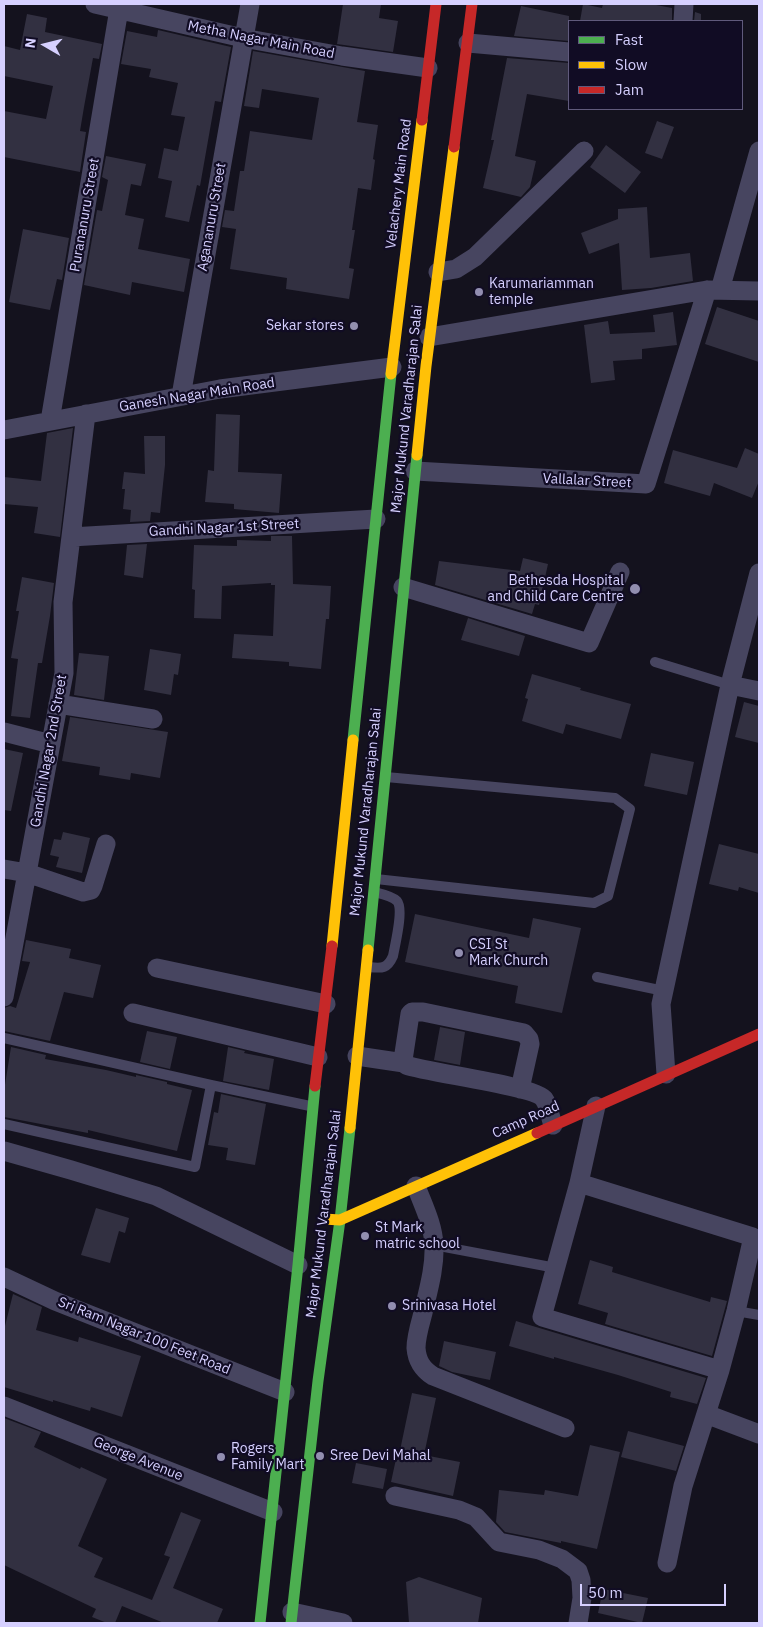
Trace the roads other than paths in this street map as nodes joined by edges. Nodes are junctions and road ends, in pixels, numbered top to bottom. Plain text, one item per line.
1 (95, 4) edge
2 (250, 4) edge
3 (436, 4) edge
4 (472, 4) edge
5 (684, 4) edge
6 (119, 10) junction
7 (683, 20) edge
8 (243, 38) junction
9 (468, 43) junction
10 (568, 52) edge
11 (428, 68) junction
12 (584, 151) dead end
13 (759, 152) edge
14 (438, 272) junction
15 (714, 290) junction
16 (759, 291) edge
17 (429, 337) junction
18 (392, 367) junction
19 (181, 396) junction
20 (86, 414) junction
21 (50, 421) junction
22 (4, 430) edge
23 (415, 471) junction
24 (376, 519) junction
25 (71, 537) junction
26 (620, 572) dead end
27 (759, 573) edge
28 (403, 586) junction
29 (655, 662) dead end
30 (730, 685) junction
31 (759, 691) edge
32 (58, 704) junction
33 (154, 719) dead end
34 (4, 732) edge
35 (51, 744) junction
36 (385, 777) junction
37 (106, 844) dead end
38 (4, 869) edge
39 (27, 874) junction
40 (374, 879) junction
41 (373, 892) junction
42 (366, 967) junction
43 (157, 968) dead end
44 (597, 977) dead end
45 (664, 990) junction
46 (4, 997) edge
47 (326, 1004) junction
48 (133, 1013) dead end
49 (759, 1034) edge
50 (4, 1038) edge
51 (357, 1056) junction
52 (318, 1057) junction
53 (404, 1063) junction
54 (666, 1074) junction
55 (211, 1086) junction
56 (520, 1089) junction
57 (312, 1106) junction
58 (596, 1106) junction
59 (4, 1124) edge
60 (553, 1125) junction
61 (4, 1151) edge
62 (579, 1183) junction
63 (416, 1186) junction
64 (303, 1218) junction
65 (340, 1220) junction
66 (434, 1245) junction
67 (298, 1265) junction
68 (556, 1268) junction
69 (4, 1276) edge
70 (736, 1311) junction
71 (759, 1315) edge
72 (720, 1370) junction
73 (285, 1392) junction
74 (4, 1406) edge
75 (706, 1414) junction
76 (565, 1428) dead end
77 (759, 1434) edge
78 (395, 1496) dead end
79 (273, 1512) junction
80 (667, 1563) dead end
81 (292, 1618) edge
82 (260, 1623) edge
83 (342, 1623) edge
84 (578, 1623) edge

1 - 6 street, Metha Nagar Main Road
2 - 8 street, Agananuru Street
3 - 11 main road, Velachery Main Road
4 - 9 main road, Major Mukund Varadharajan Salai
5 - 7 street
6 - 8 street, Metha Nagar Main Road
6 - 21 street, Purananuru Street
8 - 11 street, Metha Nagar Main Road
8 - 19 street, Agananuru Street
9 - 10 street
9 - 14 main road, Major Mukund Varadharajan Salai
11 - 18 main road, Velachery Main Road
12 - 14 street
13 - 15 street
14 - 17 main road, Major Mukund Varadharajan Salai
15 - 16 street
15 - 17 street
15 - 23 street, Vallalar Street
17 - 23 main road, Major Mukund Varadharajan Salai
18 - 19 street, Ganesh Nagar Main Road
18 - 24 main road, Major Mukund Varadharajan Salai
19 - 20 street, Ganesh Nagar Main Road
20 - 21 street, Ganesh Nagar Main Road
20 - 25 street, Gandhi Nagar 2nd Street
21 - 22 street, Ganesh Nagar Main Road
23 - 28 main road, Major Mukund Varadharajan Salai
24 - 25 street, Gandhi Nagar 1st Street
24 - 47 main road, Major Mukund Varadharajan Salai
25 - 32 street, Gandhi Nagar 2nd Street
26 - 28 street
27 - 30 street
28 - 36 main road, Major Mukund Varadharajan Salai
29 - 30 lane
30 - 31 street
30 - 45 street
32 - 33 street
32 - 35 street, Gandhi Nagar 2nd Street
34 - 35 street
35 - 39 street, Gandhi Nagar 2nd Street
36 - 40 main road, Major Mukund Varadharajan Salai
36 - 40 lane
37 - 39 street
38 - 39 street
39 - 46 street, Gandhi Nagar 2nd Street
40 - 41 main road, Major Mukund Varadharajan Salai
41 - 42 main road, Major Mukund Varadharajan Salai
41 - 42 lane
42 - 51 main road, Major Mukund Varadharajan Salai
43 - 47 street
44 - 45 lane
45 - 54 street
47 - 52 main road, Major Mukund Varadharajan Salai
48 - 52 street
49 - 54 main road, Camp Road
50 - 55 lane
51 - 53 street
51 - 65 main road, Major Mukund Varadharajan Salai
52 - 57 main road, Major Mukund Varadharajan Salai
53 - 56 street
53 - 56 street
54 - 58 main road, Camp Road
55 - 57 lane
55 - 59 lane
56 - 60 street
57 - 64 main road, Major Mukund Varadharajan Salai
58 - 60 main road, Camp Road
58 - 62 street
60 - 63 main road, Camp Road
61 - 67 street
62 - 68 street
62 - 70 street
63 - 65 main road, Camp Road
63 - 66 street
64 - 65 main road, Camp Road
64 - 67 main road, Major Mukund Varadharajan Salai
65 - 81 main road, Major Mukund Varadharajan Salai
66 - 68 lane
66 - 76 street
67 - 73 main road, Major Mukund Varadharajan Salai
68 - 72 street
69 - 73 street, Sri Ram Nagar 100 Feet Road
70 - 71 lane
70 - 72 street
72 - 75 street
73 - 79 main road, Major Mukund Varadharajan Salai
74 - 79 street, George Avenue
75 - 77 street
75 - 80 street
78 - 84 street
79 - 82 main road, Major Mukund Varadharajan Salai
81 - 83 street

